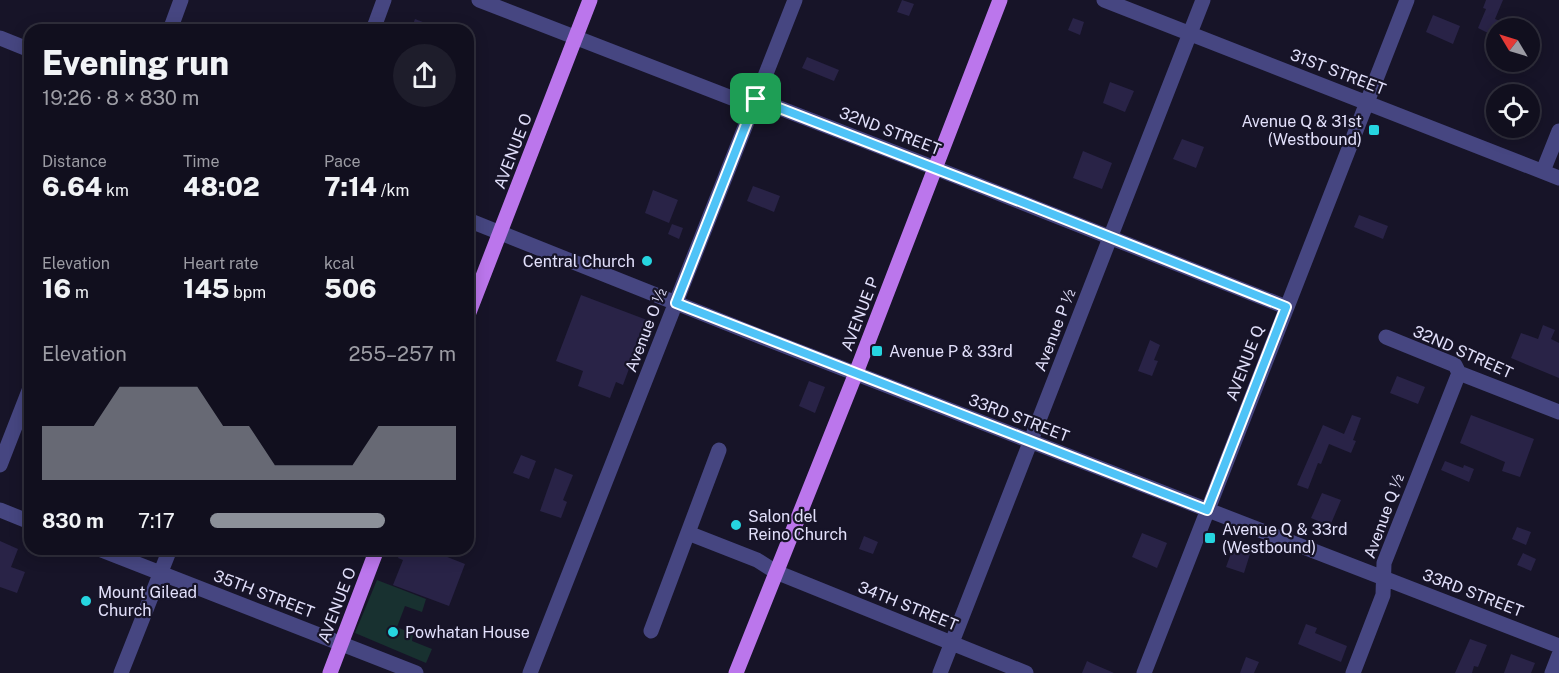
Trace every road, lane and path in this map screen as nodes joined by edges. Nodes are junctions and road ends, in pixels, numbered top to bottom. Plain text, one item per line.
1 (182, 0) edge
2 (384, 0) edge
3 (480, 0) edge
4 (590, 0) edge
5 (795, 0) edge
6 (1000, 0) edge
7 (1104, 0) edge
8 (1203, 0) edge
9 (1407, 0) edge
10 (172, 24) edge
11 (375, 24) edge
12 (1190, 33) junction
13 (576, 37) junction
14 (0, 38) edge
15 (24, 48) edge
16 (756, 99) junction
17 (1367, 102) junction
18 (1559, 131) edge
19 (935, 168) junction
20 (1543, 171) junction
21 (1559, 178) edge
22 (474, 222) edge
23 (500, 232) junction
24 (1111, 237) junction
25 (474, 299) edge
26 (676, 303) junction
27 (1286, 307) junction
28 (1386, 338) dead end
29 (856, 373) junction
30 (1459, 373) junction
31 (24, 403) edge
32 (1559, 411) edge
33 (1031, 441) junction
34 (719, 450) dead end
35 (0, 465) edge
36 (0, 510) edge
37 (1207, 510) junction
38 (24, 520) edge
39 (688, 533) junction
40 (114, 555) edge
41 (168, 555) edge
42 (375, 555) edge
43 (776, 572) junction
44 (161, 573) junction
45 (1383, 579) junction
46 (651, 631) dead end
47 (952, 643) junction
48 (341, 644) junction
49 (1559, 646) edge
50 (1559, 655) edge
51 (121, 673) edge
52 (330, 673) edge
53 (416, 673) edge
54 (530, 673) edge
55 (736, 673) edge
56 (940, 673) edge
57 (1026, 673) edge
58 (1144, 673) edge
59 (1353, 673) edge
60 (1552, 673) edge

1 - 10 street
2 - 11 street
3 - 13 street, 32ND STREET
4 - 13 main road, AVENUE O
5 - 16 street, Avenue O ½
6 - 19 main road, AVENUE P
7 - 12 street, 31ST STREET
8 - 12 street, Avenue P ½
9 - 17 street, AVENUE Q
12 - 17 street, 31ST STREET
12 - 24 street, Avenue P ½
13 - 16 street, 32ND STREET
13 - 23 main road, AVENUE O
14 - 15 street
16 - 19 street, 32ND STREET
16 - 26 street, Avenue O ½
17 - 20 street, 31ST STREET
17 - 27 street, AVENUE Q
18 - 20 street
19 - 24 street, 32ND STREET
19 - 29 main road, AVENUE P
20 - 21 street, 31ST STREET
22 - 23 street, 33RD STREET
23 - 25 main road, AVENUE O
23 - 26 street, 33RD STREET
24 - 27 street, 32ND STREET
24 - 33 street, Avenue P ½
26 - 29 street, 33RD STREET
26 - 54 street, Avenue O ½
27 - 37 street, AVENUE Q
28 - 30 street, 32ND STREET
29 - 33 street, 33RD STREET
29 - 43 main road, AVENUE P
30 - 32 street, 32ND STREET
30 - 45 street, Avenue Q ½
31 - 35 street
33 - 37 street, 33RD STREET
33 - 47 street, Avenue P ½
34 - 39 street
36 - 38 street
37 - 45 street, 33RD STREET
37 - 58 street, AVENUE Q
39 - 43 street, 34TH STREET
39 - 46 street
40 - 44 street, 35TH STREET
41 - 44 street
42 - 48 main road, AVENUE O
43 - 47 street, 34TH STREET
43 - 55 main road, AVENUE P
44 - 48 street, 35TH STREET
44 - 51 street
45 - 49 street, 33RD STREET
45 - 59 street, Avenue Q ½
47 - 56 street, Avenue P ½
47 - 57 street, 34TH STREET
48 - 52 main road, AVENUE O
48 - 53 street, 35TH STREET
50 - 60 street

